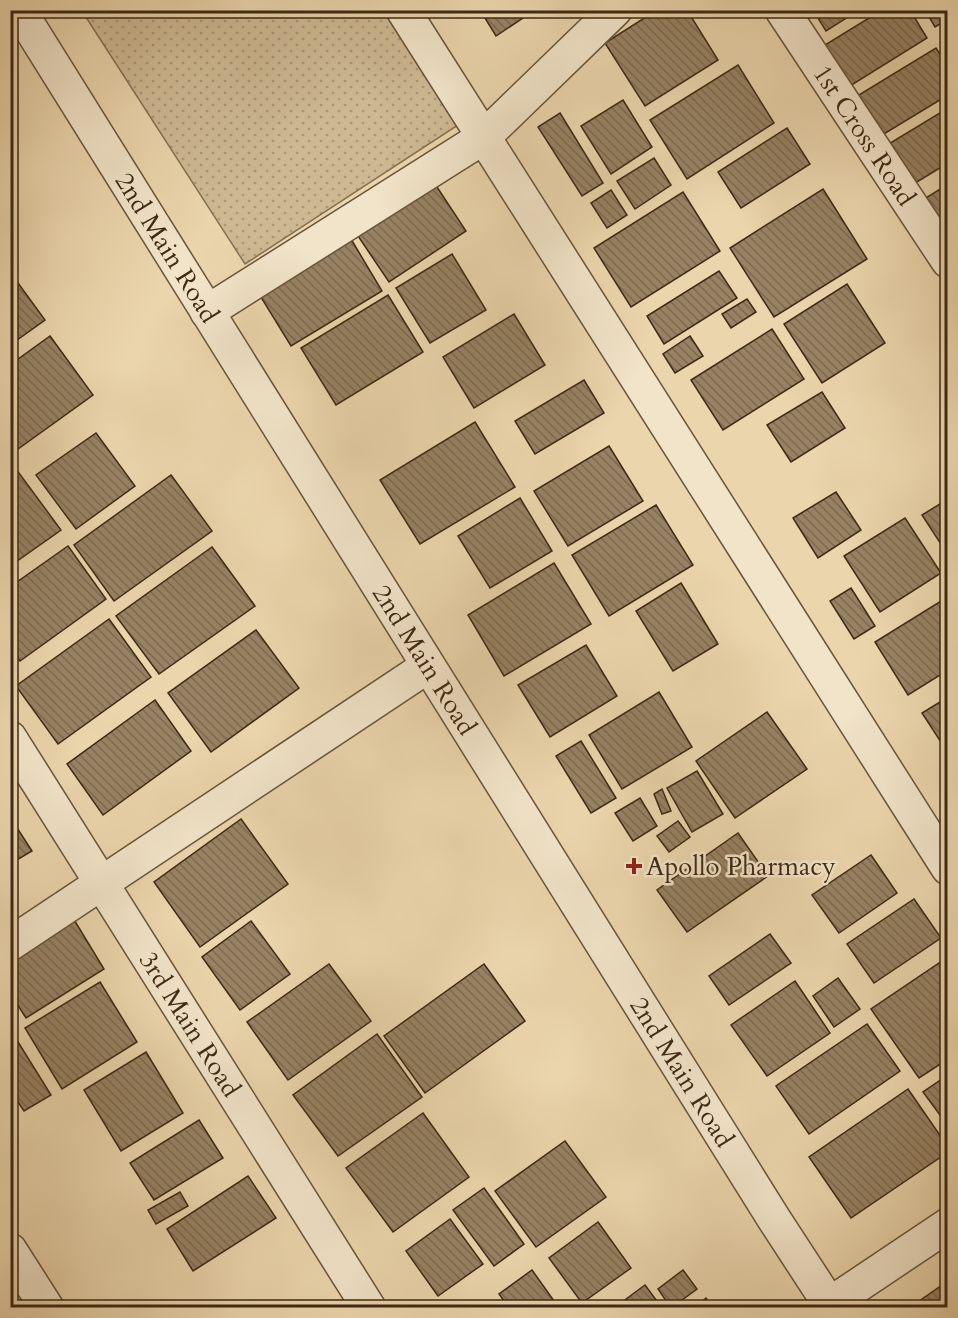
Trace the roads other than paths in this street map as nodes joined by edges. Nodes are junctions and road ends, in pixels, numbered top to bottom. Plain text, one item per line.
1 (19, 10) edge
2 (403, 10) edge
3 (615, 10) edge
4 (782, 10) edge
5 (484, 137) junction
6 (948, 261) edge
7 (207, 312) junction
8 (428, 666) junction
9 (10, 738) edge
10 (948, 868) edge
11 (102, 884) junction
12 (10, 944) edge
13 (948, 1225) edge
14 (10, 1250) edge
15 (831, 1306) edge
16 (47, 1308) edge
17 (369, 1308) edge

1 - 7 street, 2nd Main Road
2 - 5 street
3 - 5 street
4 - 6 street, 1st Cross Road
5 - 7 street
5 - 10 street
7 - 8 street, 2nd Main Road
8 - 11 street
8 - 15 street, 2nd Main Road
9 - 11 street, 3rd Main Road
11 - 12 street
11 - 17 street, 3rd Main Road
13 - 15 street
14 - 16 street

